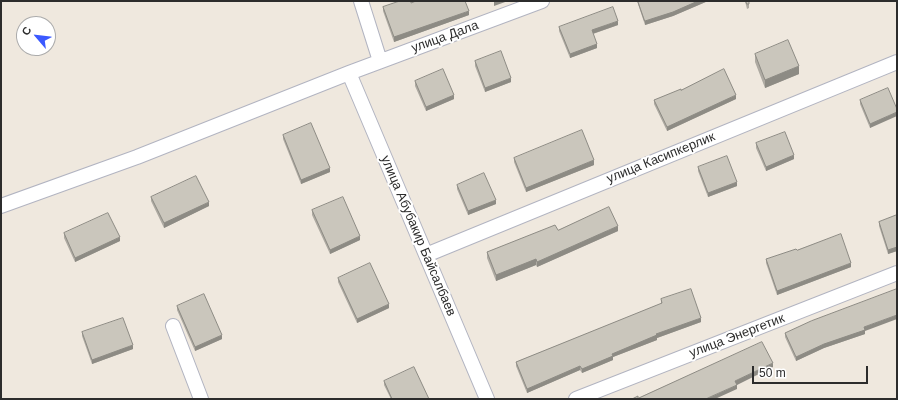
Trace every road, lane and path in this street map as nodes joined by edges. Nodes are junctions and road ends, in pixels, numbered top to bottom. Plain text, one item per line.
1 (361, 1) edge
2 (542, 1) edge
3 (380, 61) junction
4 (897, 62) edge
5 (349, 73) junction
6 (1, 206) edge
7 (426, 255) junction
8 (897, 273) edge
9 (173, 326) dead end
10 (202, 399) edge
11 (487, 399) edge
12 (576, 399) edge

1 - 3 street
2 - 3 street, улица Дала
3 - 5 street, улица Дала
4 - 7 street, улица Касипкерлик
5 - 6 street, улица Дала
5 - 7 street, улица Абубакир Байсалбаев
7 - 11 street, улица Абубакир Байсалбаев
8 - 12 street, улица Энергетик
9 - 10 street

